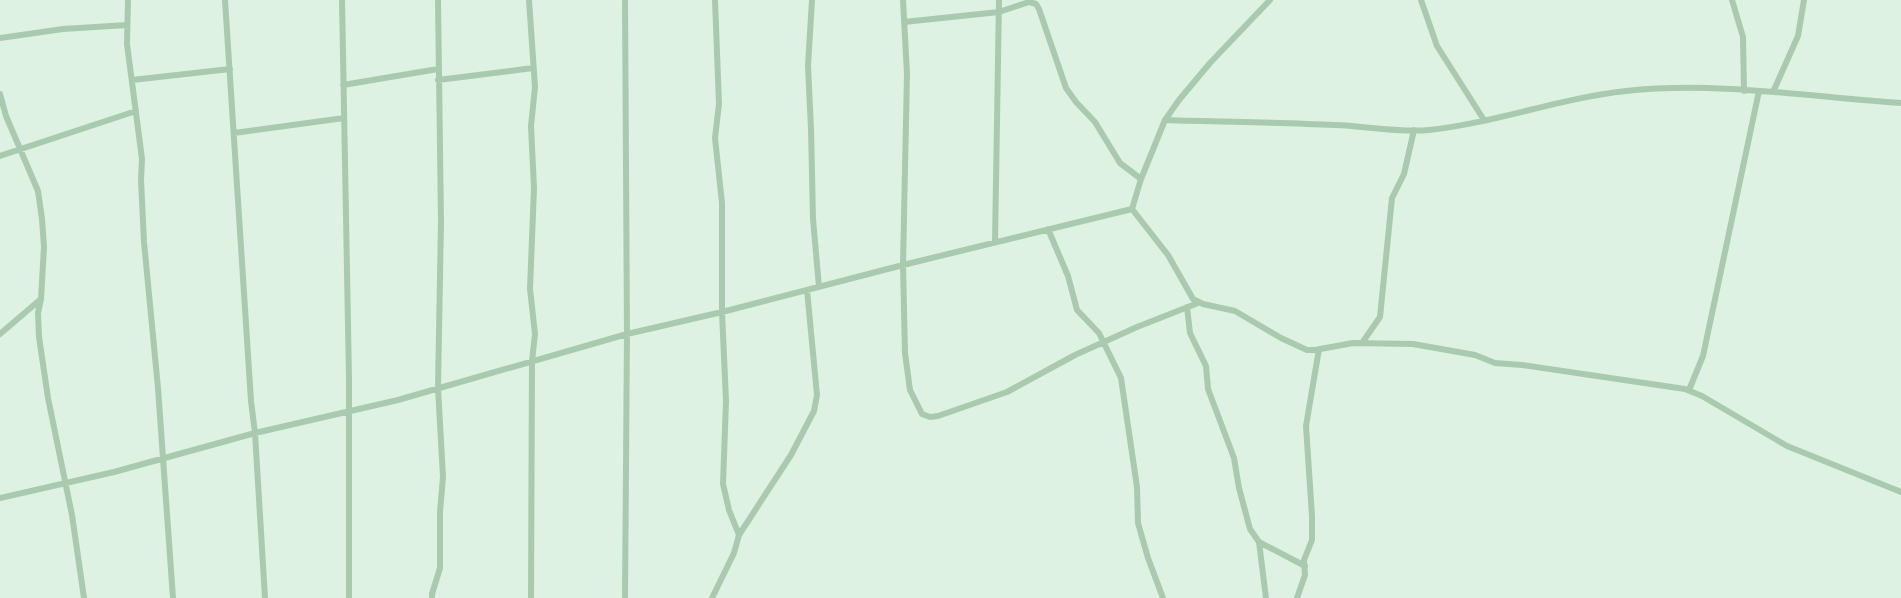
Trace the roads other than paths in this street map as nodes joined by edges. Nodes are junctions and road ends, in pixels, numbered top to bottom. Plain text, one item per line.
1 (128, 0) edge
2 (225, 0) edge
3 (342, 0) edge
4 (438, 0) edge
5 (529, 0) edge
6 (627, 0) edge
7 (715, 0) edge
8 (812, 0) edge
9 (902, 0) edge
10 (999, 0) edge
11 (1270, 0) edge
12 (1421, 0) edge
13 (1732, 0) edge
14 (1804, 0) edge
15 (999, 12) junction
16 (904, 22) junction
17 (127, 25) junction
18 (0, 38) edge
19 (533, 68) junction
20 (230, 69) junction
21 (438, 69) junction
22 (132, 80) junction
23 (438, 80) junction
24 (343, 84) junction
25 (1744, 90) junction
26 (1759, 91) junction
27 (1773, 92) junction
28 (0, 94) edge
29 (1901, 103) edge
30 (136, 111) junction
31 (344, 118) junction
32 (1165, 120) junction
33 (1484, 120) junction
34 (1414, 130) junction
35 (234, 133) junction
36 (20, 149) junction
37 (0, 156) edge
38 (1141, 179) junction
39 (1132, 209) junction
40 (1048, 230) junction
41 (995, 242) junction
42 (902, 264) junction
43 (819, 287) junction
44 (807, 290) junction
45 (41, 299) junction
46 (1198, 302) junction
47 (1186, 307) junction
48 (722, 312) junction
49 (0, 334) edge
50 (627, 334) junction
51 (1104, 342) junction
52 (1362, 343) junction
53 (1319, 349) junction
54 (532, 361) junction
55 (438, 388) junction
56 (1689, 390) junction
57 (349, 412) junction
58 (256, 433) junction
59 (163, 458) junction
60 (66, 484) junction
61 (1901, 492) edge
62 (0, 498) edge
63 (739, 535) junction
64 (1259, 542) junction
65 (1305, 566) junction
66 (84, 598) edge
67 (174, 598) edge
68 (265, 598) edge
69 (349, 598) edge
70 (432, 598) edge
71 (531, 598) edge
72 (625, 598) edge
73 (712, 598) edge
74 (1163, 598) edge
75 (1266, 598) edge
76 (1297, 598) edge

1 - 17 street
2 - 20 street
3 - 24 street
4 - 21 street
5 - 19 street
6 - 50 street
7 - 48 street
8 - 43 street
9 - 16 street
10 - 15 street
11 - 32 street
12 - 33 street
13 - 25 street
14 - 27 street
15 - 16 street
15 - 38 street
15 - 41 street
16 - 42 street
17 - 18 street
17 - 22 street
19 - 23 street
19 - 54 street
20 - 22 street
20 - 35 street
21 - 23 street
21 - 24 street
22 - 30 street
23 - 55 street
24 - 31 street
25 - 26 street
25 - 33 street
26 - 27 street
26 - 56 street
27 - 29 street
28 - 36 street
30 - 36 street
30 - 59 street
31 - 35 street
31 - 57 street
32 - 34 street
32 - 38 street
33 - 34 street
34 - 52 street
35 - 58 street
36 - 37 street
36 - 45 street
38 - 39 street
39 - 40 street
39 - 46 street
40 - 41 street
40 - 51 street
41 - 42 street
42 - 43 street
42 - 51 street
43 - 44 street
44 - 48 street
44 - 63 street
45 - 49 street
45 - 60 street
46 - 47 street
46 - 53 street
47 - 51 street
47 - 64 street
48 - 50 street
48 - 63 street
50 - 54 street
50 - 72 street
51 - 74 street
52 - 53 street
52 - 56 street
53 - 65 street
54 - 55 street
54 - 71 street
55 - 57 street
55 - 70 street
56 - 61 street
57 - 58 street
57 - 69 street
58 - 59 street
58 - 68 street
59 - 60 street
59 - 67 street
60 - 62 street
60 - 66 street
63 - 73 street
64 - 65 street
64 - 75 street
65 - 76 street

